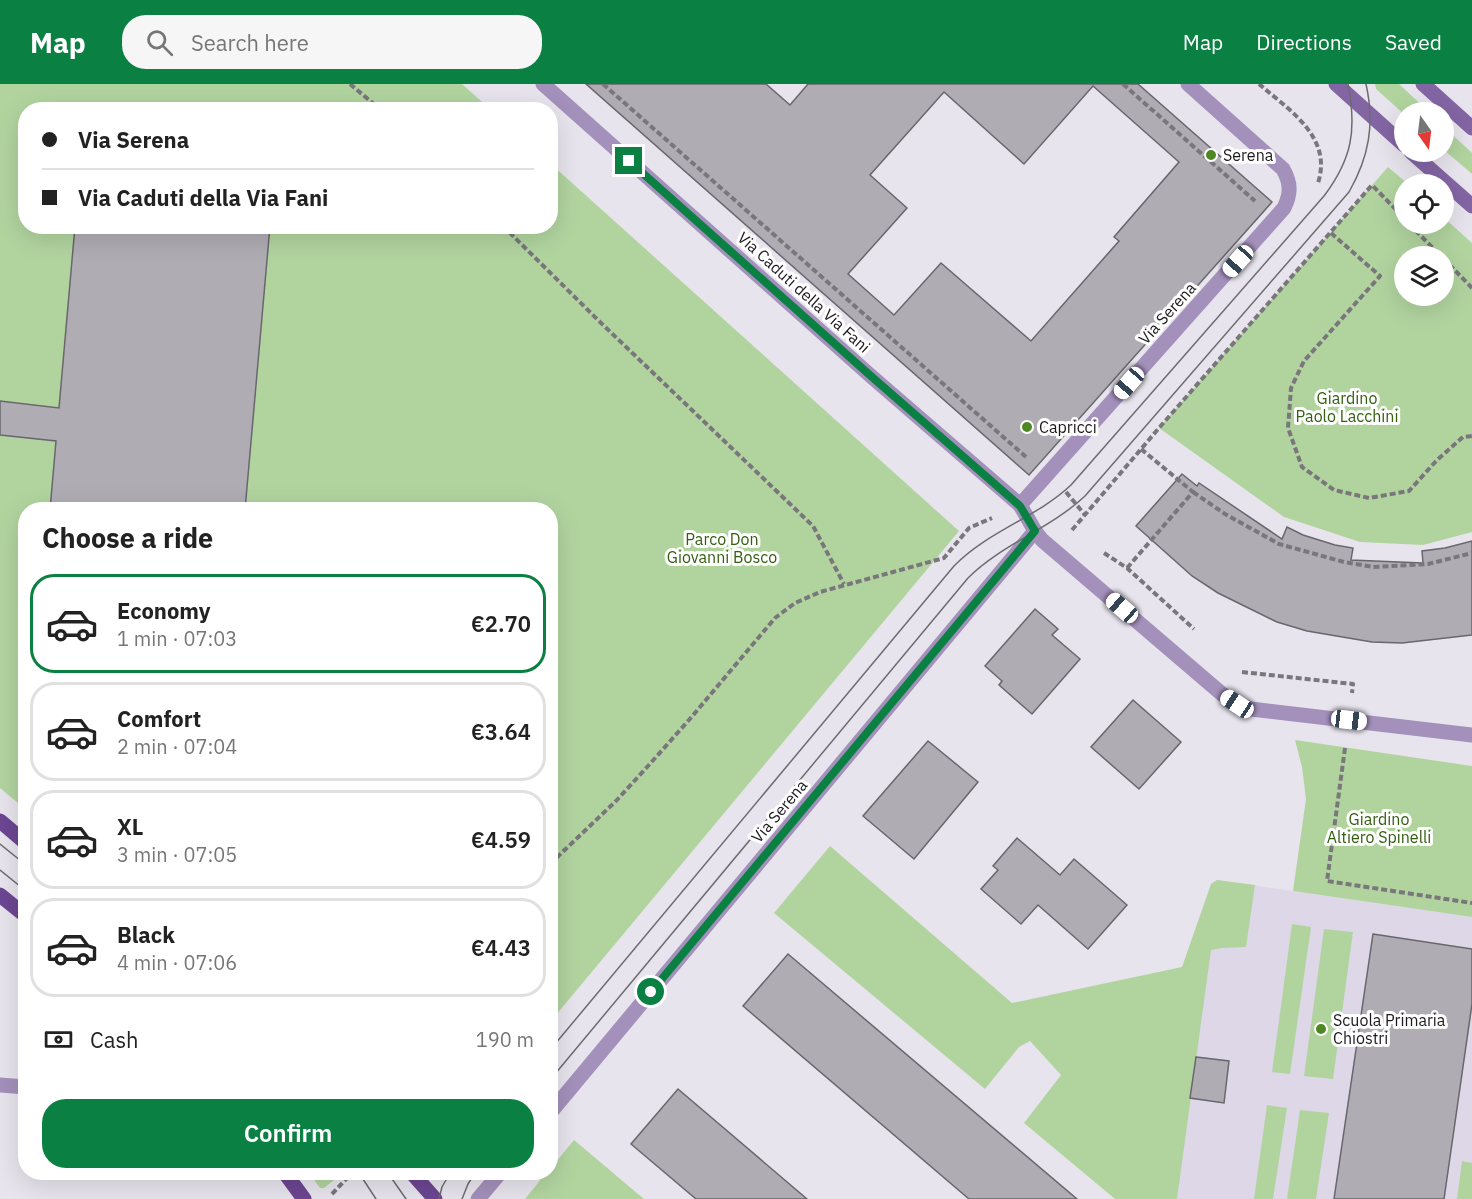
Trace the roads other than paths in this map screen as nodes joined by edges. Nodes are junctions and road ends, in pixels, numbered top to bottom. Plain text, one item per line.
1 (543, 84) edge
2 (1188, 84) edge
3 (1336, 84) edge
4 (1423, 84) edge
5 (1472, 128) edge
6 (1394, 136) edge
7 (1422, 162) edge
8 (1472, 206) edge
9 (1020, 506) junction
10 (1035, 531) junction
11 (1472, 735) edge
12 (0, 821) edge
13 (18, 836) edge
14 (0, 895) edge
15 (18, 910) edge
16 (0, 1085) edge
17 (18, 1086) edge
18 (558, 1103) edge
19 (290, 1180) edge
20 (418, 1180) edge
21 (494, 1180) edge
22 (304, 1199) edge
23 (435, 1199) edge
24 (478, 1199) edge

1 - 9 street, Via Caduti della Via Fani
2 - 9 street, Via Serena
3 - 6 main road
4 - 5 main road
7 - 8 main road
9 - 10 street, Via Caduti della Via Fani
10 - 11 street, Via Caduti della Via Fani
10 - 18 street, Via Serena
12 - 13 main road
14 - 15 main road
16 - 17 street
19 - 22 main road
20 - 23 main road
21 - 24 street

